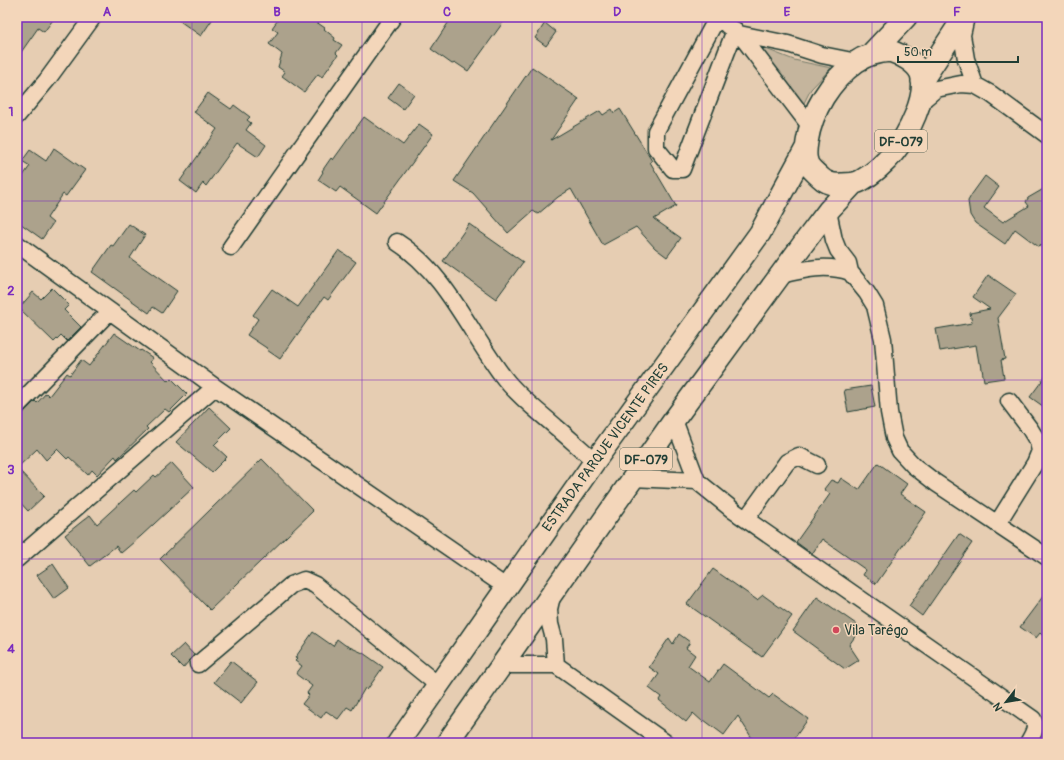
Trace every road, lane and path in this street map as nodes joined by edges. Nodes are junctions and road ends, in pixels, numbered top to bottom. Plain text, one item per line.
1 (93, 17) edge
2 (393, 17) edge
3 (717, 17) edge
4 (906, 17) edge
5 (965, 17) edge
6 (737, 32) junction
7 (864, 58) junction
8 (922, 81) junction
9 (975, 85) junction
10 (918, 104) junction
11 (17, 116) edge
12 (810, 126) junction
13 (1047, 135) edge
14 (806, 148) junction
15 (854, 183) junction
16 (828, 211) junction
17 (397, 242) dead end
18 (17, 244) edge
19 (231, 247) dead end
20 (850, 272) junction
21 (781, 275) junction
22 (110, 311) junction
23 (215, 387) junction
24 (1009, 401) dead end
25 (17, 406) edge
26 (674, 420) junction
27 (595, 461) junction
28 (817, 465) dead end
29 (632, 478) junction
30 (698, 481) junction
31 (746, 519) junction
32 (997, 524) junction
33 (1047, 557) edge
34 (17, 559) edge
35 (506, 586) junction
36 (553, 592) junction
37 (198, 664) dead end
38 (556, 665) junction
39 (500, 667) junction
40 (438, 685) junction
41 (398, 743) edge
42 (447, 743) edge
43 (666, 743) edge
44 (1028, 743) edge

1 - 11 street
2 - 19 street
3 - 6 street
3 - 6 street
4 - 7 main road, DF-079
5 - 8 main road, DF-079
5 - 9 street
6 - 7 street
6 - 12 street
7 - 8 main road
7 - 12 main road, DF-079
8 - 10 main road, DF-079
9 - 10 street
9 - 13 street
10 - 15 main road, DF-079
12 - 14 main road, DF-079
14 - 15 main road, DF-079
14 - 27 main road, ESTRADA PARQUE VICENTE PIRES / DF-079
15 - 16 main road, DF-079
16 - 20 street
16 - 21 main road, DF-079
17 - 27 street
18 - 22 street
20 - 21 street
20 - 32 street
21 - 26 main road, DF-079
22 - 23 street
22 - 25 street
23 - 34 street
23 - 35 street
24 - 32 street
26 - 29 main road, DF-079
26 - 30 street
27 - 35 main road, ESTRADA PARQUE VICENTE PIRES / DF-079
28 - 31 street
29 - 30 street
29 - 36 main road, DF-079
30 - 31 street
31 - 44 street
32 - 33 street
35 - 40 main road, ESTRADA PARQUE VICENTE PIRES / DF-079
36 - 38 street
36 - 39 main road, DF-079
37 - 40 street
38 - 39 street
38 - 43 street
39 - 42 main road, DF-079
40 - 41 main road, ESTRADA PARQUE VICENTE PIRES / DF-079

